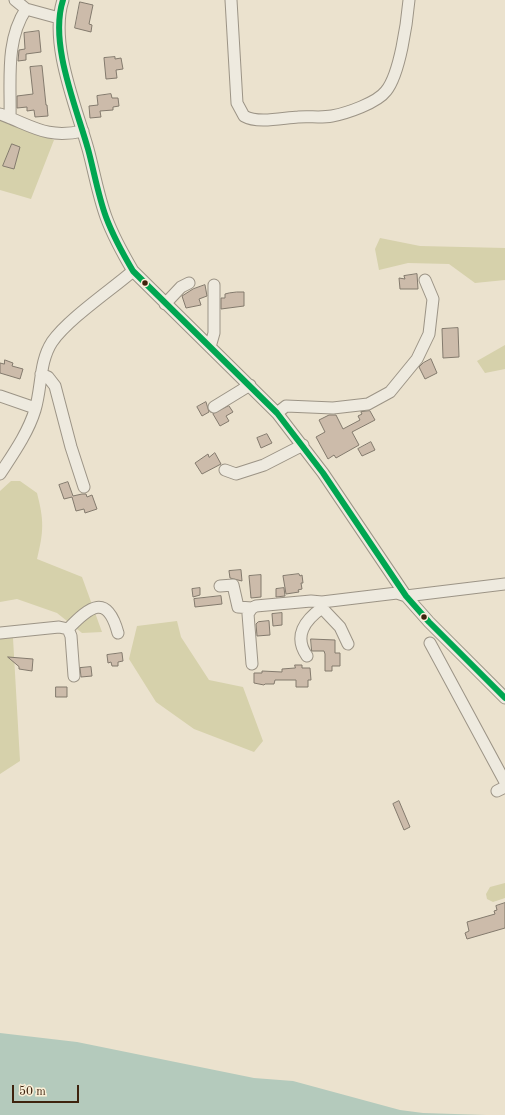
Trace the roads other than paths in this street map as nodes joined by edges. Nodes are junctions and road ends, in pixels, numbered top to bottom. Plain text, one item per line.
1 (15, 0) edge
2 (63, 0) edge
3 (231, 0) edge
4 (409, 0) edge
5 (26, 9) junction
6 (59, 18) junction
7 (5, 116) edge
8 (83, 131) junction
9 (133, 271) junction
10 (425, 280) dead end
11 (189, 283) dead end
12 (214, 285) dead end
13 (165, 304) junction
14 (210, 347) junction
15 (41, 374) junction
16 (250, 385) junction
17 (0, 396) edge
18 (214, 407) dead end
19 (35, 408) junction
20 (277, 413) junction
21 (303, 445) junction
22 (225, 470) dead end
23 (0, 474) edge
24 (84, 487) dead end
25 (505, 584) edge
26 (220, 586) dead end
27 (406, 596) junction
28 (322, 605) junction
29 (252, 608) junction
30 (68, 629) junction
31 (0, 633) edge
32 (118, 634) dead end
33 (430, 643) dead end
34 (348, 644) dead end
35 (307, 656) dead end
36 (252, 664) dead end
37 (74, 676) dead end
38 (505, 698) edge
39 (505, 782) edge

1 - 5 street
2 - 6 street
3 - 4 street
5 - 6 street
5 - 7 street
6 - 8 street
7 - 8 street
8 - 9 street
9 - 13 street
9 - 15 street
10 - 20 street
11 - 13 street
12 - 14 street
13 - 14 street
14 - 16 street
15 - 19 street
15 - 24 street
16 - 18 street
16 - 20 street
17 - 19 street
19 - 23 street
20 - 21 street
21 - 22 street
21 - 27 street
25 - 27 street
26 - 29 street
27 - 28 street
27 - 38 street
28 - 29 street
28 - 34 street
28 - 35 street
29 - 36 street
30 - 31 street
30 - 32 street
30 - 37 street
33 - 39 street

